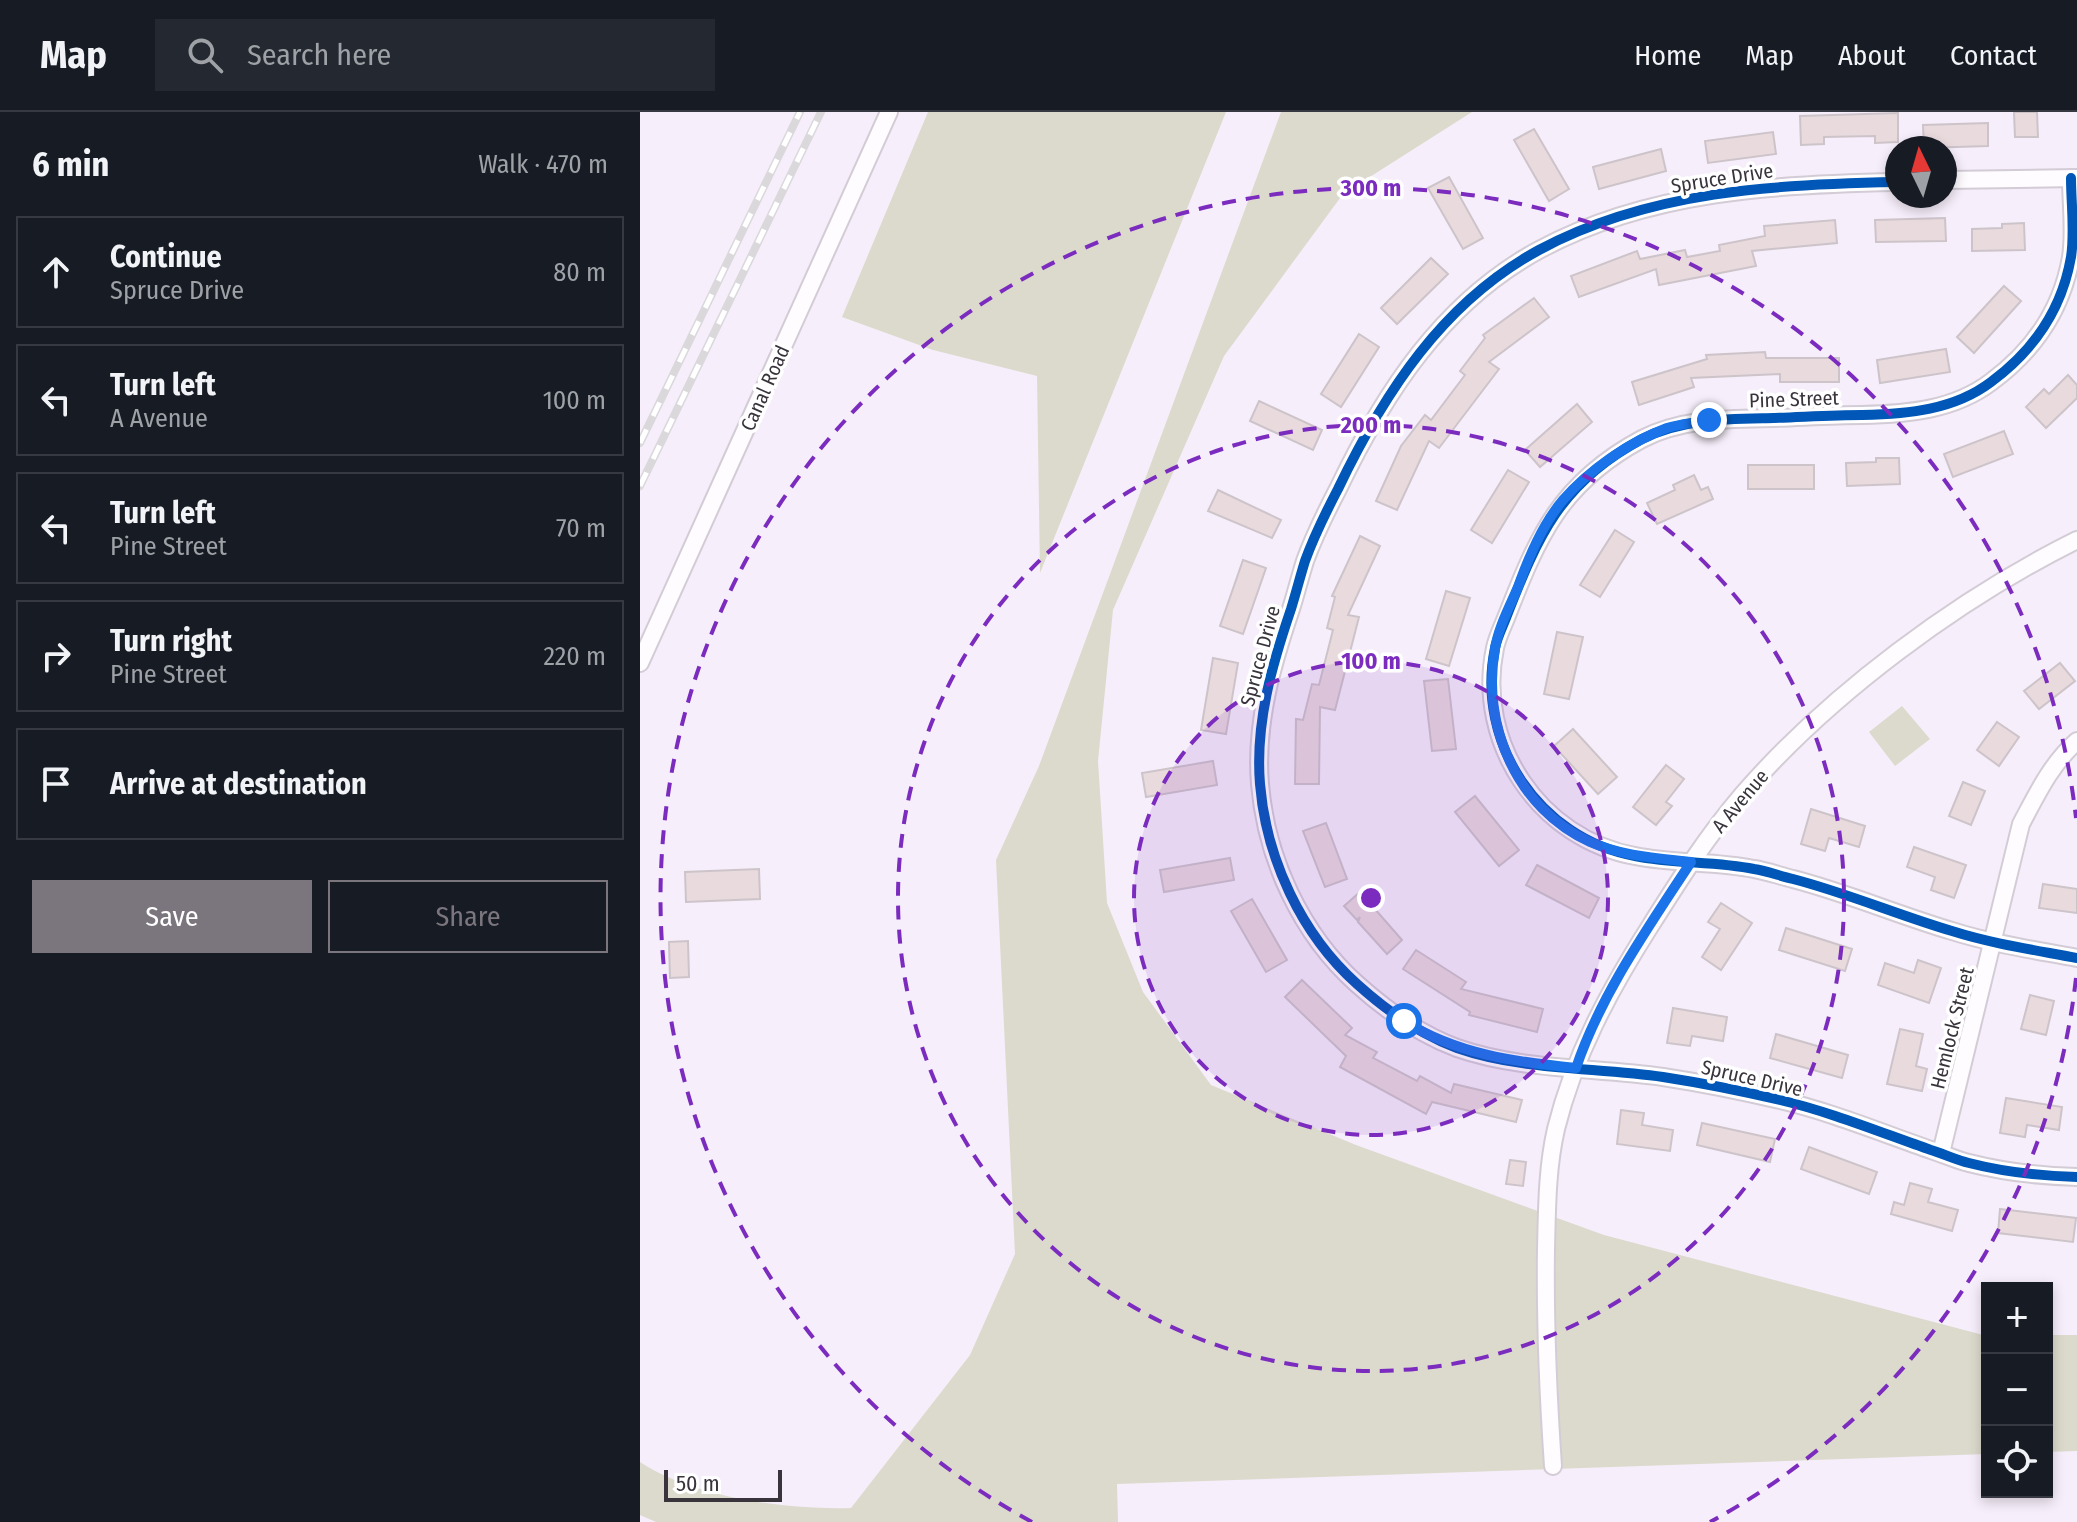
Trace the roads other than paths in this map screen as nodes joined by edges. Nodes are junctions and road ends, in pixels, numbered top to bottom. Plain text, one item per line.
1 (889, 112) edge
2 (2074, 178) edge
3 (1957, 180) edge
4 (1885, 182) edge
5 (2077, 540) edge
6 (640, 663) edge
7 (2077, 741) edge
8 (1691, 862) junction
9 (1992, 941) junction
10 (2077, 958) edge
11 (1576, 1068) junction
12 (1941, 1153) junction
13 (2077, 1177) edge
14 (1553, 1466) dead end

1 - 6 street, Canal Road
2 - 3 street
2 - 8 street, Pine Street
4 - 11 street, Spruce Drive
5 - 8 street, A Avenue
7 - 9 street, Hemlock Street
8 - 9 street, Pine Street
8 - 11 street, A Avenue
9 - 10 street, Pine Street
9 - 12 street, Hemlock Street
11 - 12 street, Spruce Drive
11 - 14 street, A Avenue
12 - 13 street, Spruce Drive

